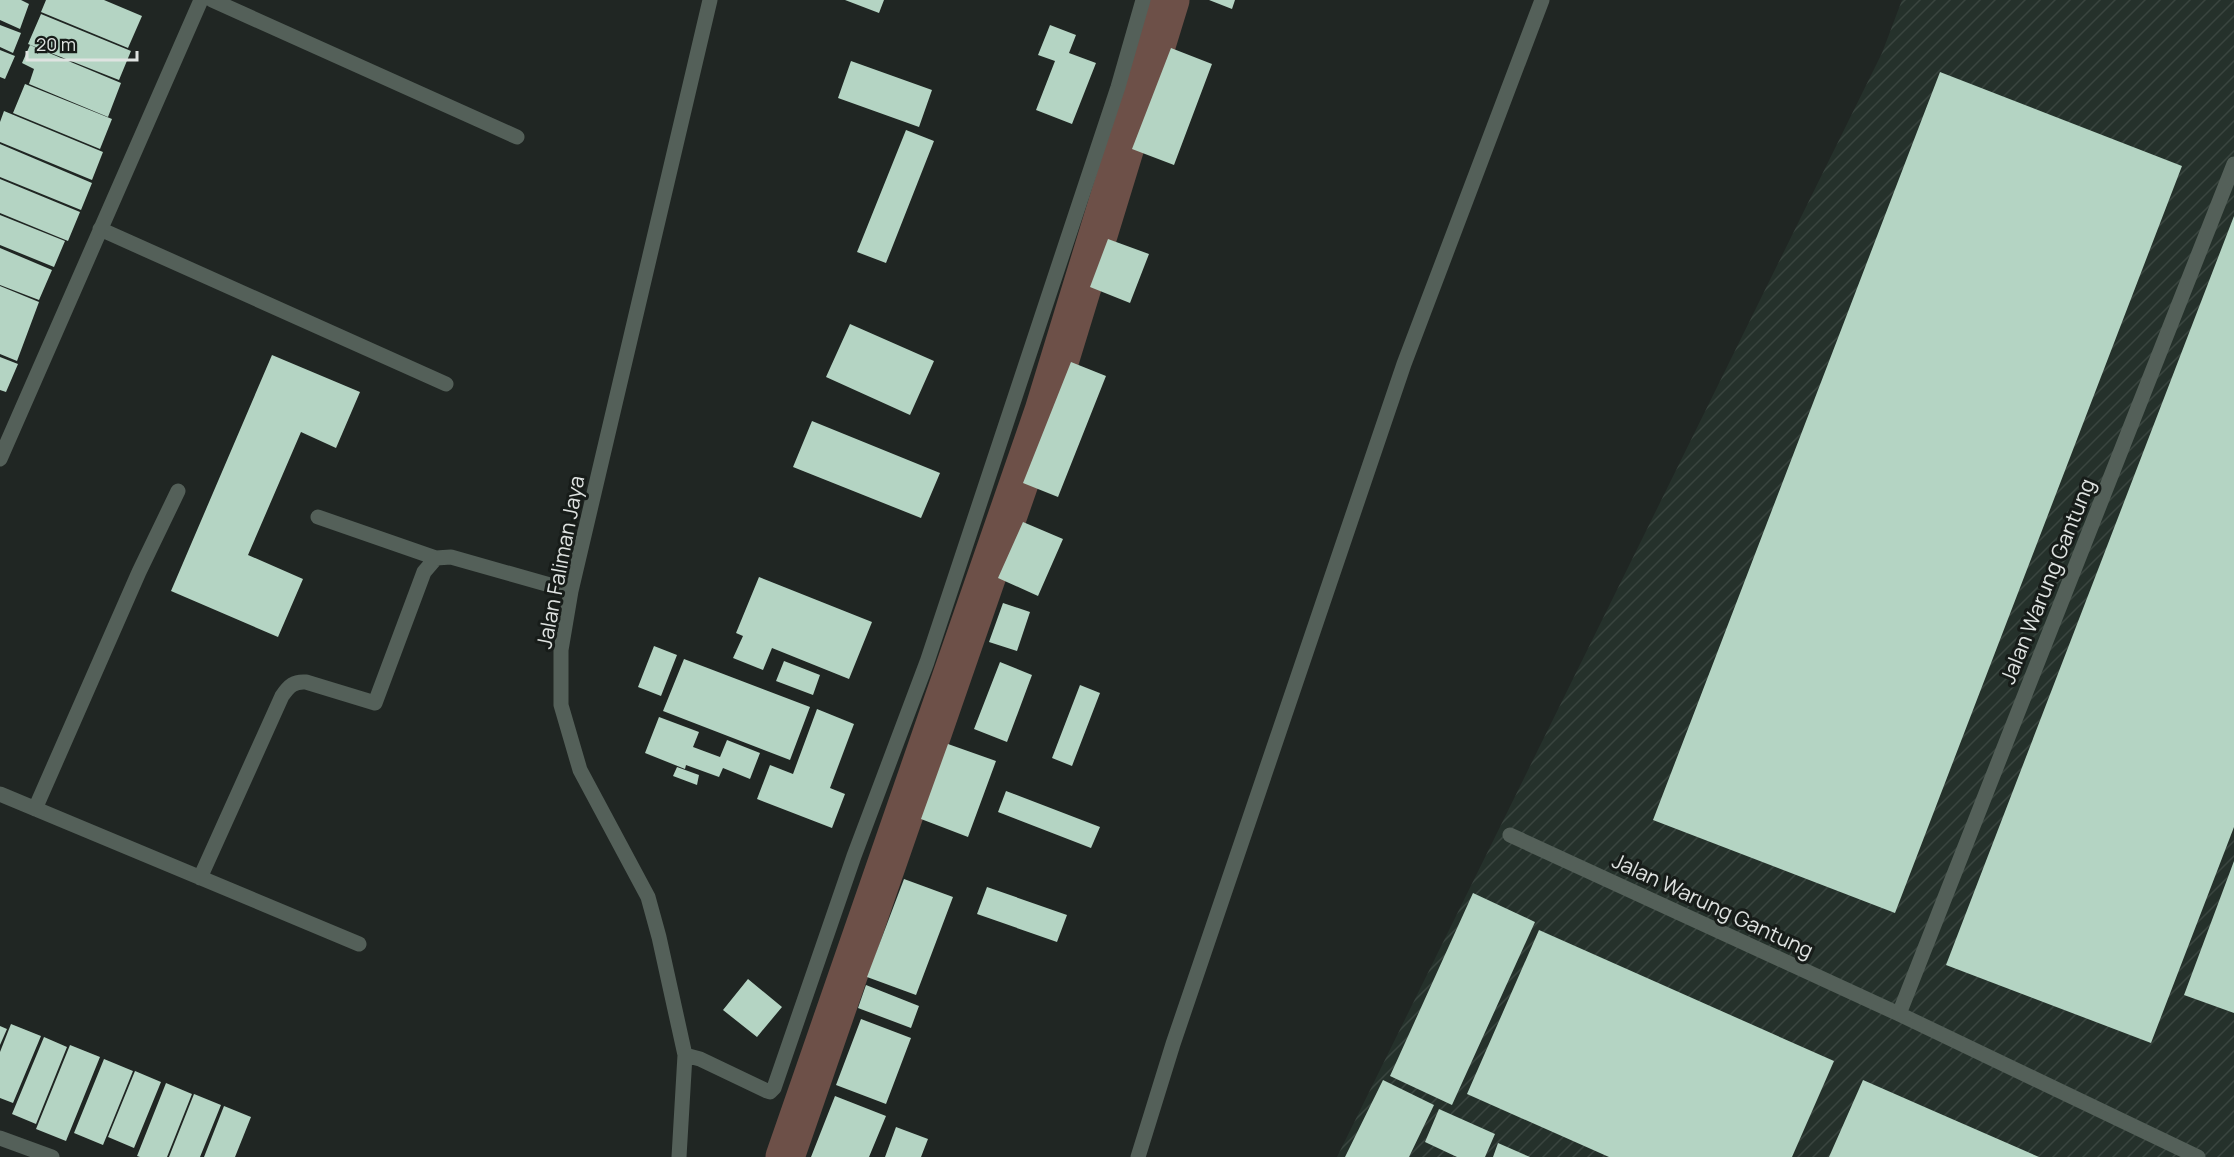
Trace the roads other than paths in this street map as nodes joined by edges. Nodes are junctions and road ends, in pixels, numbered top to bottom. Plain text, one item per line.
1 (201, 0) edge
2 (212, 0) edge
3 (710, 0) edge
4 (1542, 0) edge
5 (1142, 5) edge
6 (518, 137) dead end
7 (2234, 164) edge
8 (100, 229) junction
9 (446, 384) dead end
10 (0, 459) edge
11 (178, 490) dead end
12 (318, 517) dead end
13 (443, 558) junction
14 (571, 591) junction
15 (0, 794) edge
16 (35, 809) junction
17 (1510, 835) dead end
18 (200, 878) junction
19 (359, 944) dead end
20 (1899, 1014) junction
21 (689, 1051) junction
22 (0, 1138) edge
23 (52, 1157) edge
24 (679, 1157) edge
25 (1138, 1157) edge
26 (2198, 1157) edge

1 - 8 street
2 - 6 street
3 - 14 street, Jalan Faliman Jaya
4 - 25 street
5 - 21 street
7 - 20 street, Jalan Warung Gantung
8 - 9 street
8 - 10 street
11 - 16 street
12 - 13 street
13 - 14 street
13 - 18 street
14 - 21 street, Jalan Faliman Jaya
15 - 16 street
16 - 18 street
17 - 20 street, Jalan Warung Gantung
18 - 19 street
20 - 26 street, Jalan Warung Gantung
21 - 24 street, Jalan Faliman Jaya
22 - 23 street

